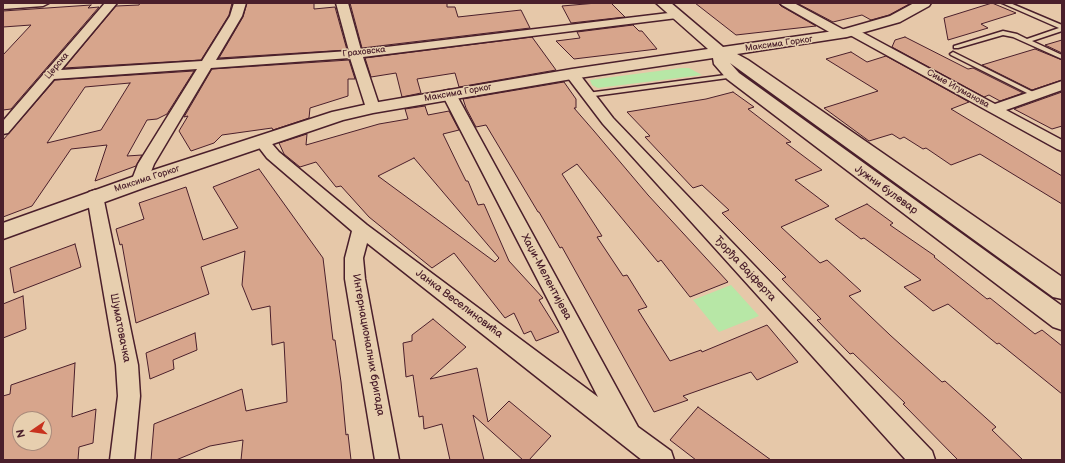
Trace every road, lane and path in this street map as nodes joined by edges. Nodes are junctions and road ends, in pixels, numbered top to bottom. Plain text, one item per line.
1 (43, 3) edge
2 (111, 3) edge
3 (240, 3) edge
4 (342, 3) edge
5 (663, 3) edge
6 (786, 3) edge
7 (924, 3) edge
8 (1005, 3) edge
9 (3, 6) edge
10 (677, 15) junction
11 (1062, 28) edge
12 (848, 33) junction
13 (1026, 40) junction
14 (720, 52) junction
15 (356, 54) junction
16 (1062, 57) edge
17 (204, 65) junction
18 (572, 74) junction
19 (50, 75) junction
20 (733, 76) junction
21 (1062, 85) edge
22 (449, 94) junction
23 (587, 95) junction
24 (1035, 95) junction
25 (373, 108) junction
26 (994, 109) junction
27 (3, 130) edge
28 (262, 141) junction
29 (1062, 146) edge
30 (139, 182) junction
31 (95, 196) junction
32 (361, 229) junction
33 (3, 231) edge
34 (1062, 290) edge
35 (1062, 320) edge
36 (630, 435) junction
37 (122, 460) edge
38 (387, 460) edge
39 (643, 460) edge
40 (662, 460) edge
41 (923, 460) edge

1 - 9 street
2 - 19 street, Церска
3 - 17 street
4 - 15 street
5 - 10 main road, Јужни булевар
6 - 12 street, Симе Игуманова
7 - 12 main road, Максима Горког
8 - 11 lane
10 - 14 main road, Јужни булевар
10 - 15 street, Граховска
11 - 13 lane
12 - 14 main road, Максима Горког
12 - 26 street, Симе Игуманова
13 - 16 lane
13 - 24 lane
14 - 18 main road, Максима Горког
14 - 20 main road, Јужни булевар
14 - 34 main road, Јужни булевар
15 - 17 street, Граховска
15 - 25 street
17 - 19 street, Граховска
17 - 30 street
18 - 22 main road, Максима Горког
18 - 23 street, Ђорђа Вајферта
19 - 27 street, Церска
20 - 23 lane
20 - 35 main road, Јужни булевар
21 - 24 street
22 - 25 main road, Максима Горког
22 - 36 street, Хаџи-Мелентијева
23 - 41 street, Ђорђа Вајферта
24 - 26 street
25 - 28 main road, Максима Горког
26 - 29 street, Симе Игуманова
28 - 30 main road, Максима Горког
28 - 32 street, Јанка Веселиновића
30 - 31 main road, Максима Горког
31 - 33 main road, Максима Горког
31 - 37 street, Шуматовачка
32 - 36 street, Јанка Веселиновића
32 - 38 street, Интернационалних бригада
36 - 39 street, Хаџи-Мелентијева
36 - 40 street, Јанка Веселиновића

